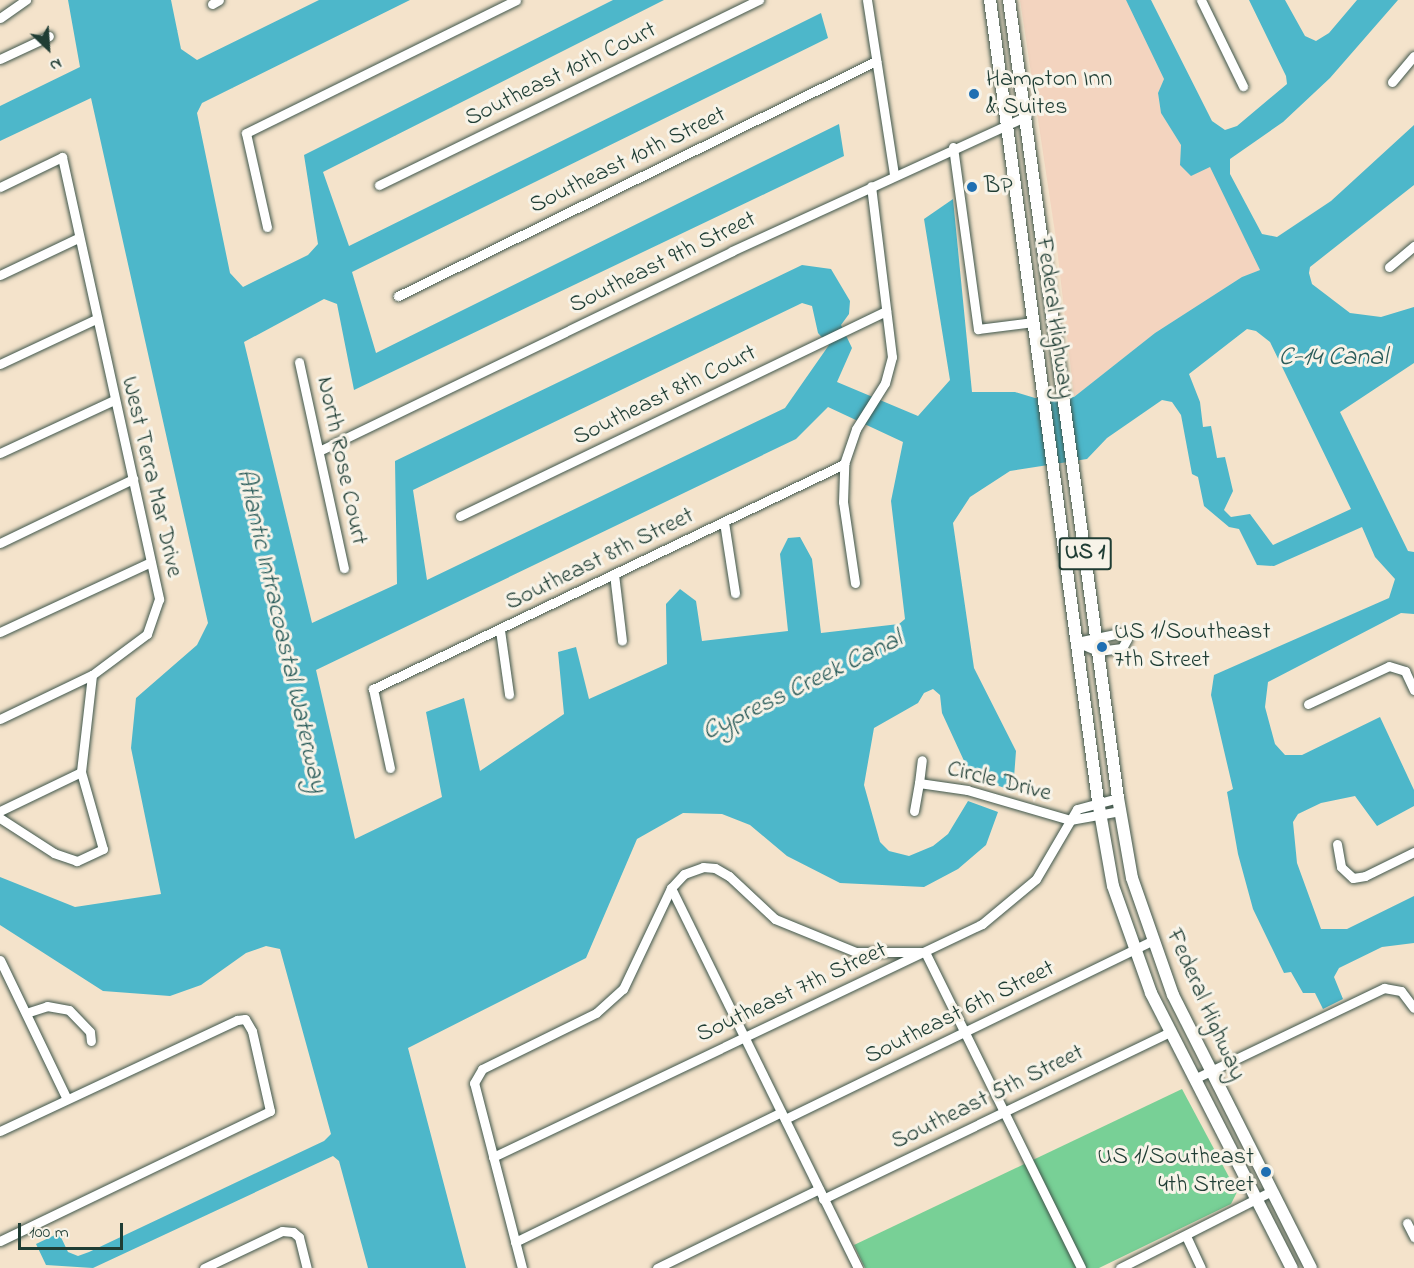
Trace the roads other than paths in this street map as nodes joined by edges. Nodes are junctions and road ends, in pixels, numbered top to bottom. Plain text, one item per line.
1 (516, 0) edge
2 (759, 0) edge
3 (867, 0) edge
4 (990, 0) edge
5 (1010, 0) edge
6 (1201, 0) edge
7 (26, 1) edge
8 (0, 18) edge
9 (49, 36) dead end
10 (1414, 56) edge
11 (0, 59) edge
12 (876, 61) junction
13 (1392, 82) dead end
14 (1243, 86) dead end
15 (1027, 116) junction
16 (1007, 123) junction
17 (953, 147) junction
18 (894, 175) junction
19 (380, 185) dead end
20 (871, 186) junction
21 (0, 187) edge
22 (267, 227) dead end
23 (78, 238) junction
24 (1023, 242) junction
25 (1414, 246) edge
26 (1389, 267) dead end
27 (1027, 268) junction
28 (1047, 268) junction
29 (0, 275) edge
30 (398, 296) dead end
31 (1051, 298) junction
32 (886, 311) junction
33 (96, 320) junction
34 (1034, 322) junction
35 (299, 362) dead end
36 (0, 364) edge
37 (114, 400) junction
38 (319, 451) junction
39 (0, 453) edge
40 (844, 464) junction
41 (133, 479) junction
42 (460, 516) dead end
43 (724, 522) junction
44 (0, 543) edge
45 (151, 562) junction
46 (344, 568) dead end
47 (614, 574) junction
48 (855, 583) dead end
49 (735, 593) dead end
50 (500, 630) junction
51 (0, 632) edge
52 (1096, 636) junction
53 (622, 641) dead end
54 (1077, 642) junction
55 (1098, 651) junction
56 (92, 675) junction
57 (1414, 690) edge
58 (509, 694) dead end
59 (1308, 704) dead end
60 (0, 719) edge
61 (922, 760) dead end
62 (390, 768) dead end
63 (81, 772) junction
64 (919, 783) junction
65 (1118, 798) junction
66 (1098, 801) junction
67 (0, 811) edge
68 (914, 811) dead end
69 (1120, 811) junction
70 (1100, 815) junction
71 (0, 818) edge
72 (1070, 820) junction
73 (1337, 844) dead end
74 (1414, 852) edge
75 (671, 888) junction
76 (1152, 941) junction
77 (1133, 951) junction
78 (926, 952) junction
79 (0, 960) edge
80 (1411, 996) edge
81 (1414, 1008) edge
82 (26, 1012) junction
83 (966, 1032) junction
84 (1170, 1032) junction
85 (745, 1037) junction
86 (91, 1041) dead end
87 (1210, 1071) junction
88 (1194, 1079) junction
89 (67, 1099) junction
90 (1006, 1112) junction
91 (783, 1116) junction
92 (0, 1131) edge
93 (493, 1157) junction
94 (819, 1189) junction
95 (1272, 1191) junction
96 (824, 1199) junction
97 (1257, 1201) junction
98 (1407, 1222) dead end
99 (1185, 1236) junction
100 (1414, 1237) edge
101 (0, 1241) edge
102 (515, 1242) junction
103 (855, 1267) edge
104 (204, 1268) edge
105 (307, 1268) edge
106 (522, 1268) edge
107 (657, 1268) edge
108 (1081, 1268) edge
109 (1120, 1268) edge
110 (1201, 1268) edge
111 (1292, 1268) edge
112 (1311, 1268) edge

1 - 22 street
2 - 19 street, Southeast 10th Court
3 - 12 street
4 - 16 main road, Federal Highway / US 1
5 - 15 main road, Federal Highway / US 1
6 - 14 street
7 - 8 street
9 - 11 street
10 - 13 street
12 - 18 street
12 - 30 street, Southeast 10th Street
15 - 16 street, Southeast 9th Street
15 - 28 main road, Federal Highway / US 1
16 - 17 street, Southeast 9th Street
16 - 24 main road, Federal Highway / US 1
17 - 18 street, Southeast 9th Street
17 - 34 street
18 - 20 street, Southeast 9th Street
20 - 32 street
20 - 38 street, Southeast 9th Street
21 - 23 street, West Terra Mar Drive
23 - 29 street
23 - 33 street, West Terra Mar Drive
24 - 27 main road, Federal Highway / US 1
24 - 28 main road
25 - 26 street
27 - 31 main road
27 - 34 main road, Federal Highway / US 1
28 - 31 main road, Federal Highway / US 1
31 - 52 main road, Federal Highway / US 1
32 - 40 street
32 - 42 street, Southeast 8th Court
33 - 36 street
33 - 37 street, West Terra Mar Drive
34 - 54 main road, Federal Highway / US 1
35 - 38 street, North Rose Court
37 - 39 street
37 - 41 street, West Terra Mar Drive
38 - 46 street, North Rose Court
40 - 43 street, Southeast 8th Street
40 - 48 street
41 - 44 street
41 - 45 street, West Terra Mar Drive
43 - 47 street, Southeast 8th Street
43 - 49 street
45 - 51 street
45 - 56 street, West Terra Mar Drive
47 - 50 street, Southeast 8th Street
47 - 53 street
50 - 58 street
50 - 62 street, Southeast 8th Street
52 - 54 street
52 - 55 main road, Federal Highway / US 1
52 - 55 street
54 - 55 street
54 - 66 main road, Federal Highway / US 1
55 - 65 main road, Federal Highway / US 1
56 - 60 street, West Terra Mar Drive
56 - 63 street
57 - 59 street
61 - 64 street, Circle Drive
63 - 67 street
63 - 71 street
64 - 68 street, Circle Drive
64 - 72 street, Circle Drive
65 - 66 street, Southeast 7th Street
65 - 69 main road, Federal Highway / US 1
66 - 70 main road, Federal Highway / US 1
66 - 72 street, Southeast 7th Street
69 - 70 street
69 - 76 main road, Federal Highway / US 1
70 - 72 street
70 - 77 main road, Federal Highway / US 1
72 - 78 street, Southeast 7th Street
73 - 74 street
75 - 78 street
75 - 85 street
75 - 93 street
76 - 77 street, Southeast 6th Street
76 - 87 main road, Federal Highway / US 1
77 - 83 street, Southeast 6th Street
77 - 84 main road, Federal Highway / US 1
78 - 83 street
78 - 85 street, Southeast 7th Street
79 - 82 street
80 - 81 street
80 - 87 street
82 - 86 street
82 - 89 street
83 - 90 street
83 - 91 street, Southeast 6th Street
84 - 88 main road, Federal Highway / US 1
84 - 90 street, Southeast 5th Street
85 - 91 street
85 - 93 street, Southeast 7th Street
87 - 88 street
87 - 95 main road, Federal Highway / US 1
88 - 97 main road, Federal Highway / US 1
89 - 92 street
89 - 101 street
90 - 96 street, Southeast 5th Street
90 - 108 street
91 - 94 street
91 - 102 street, Southeast 6th Street
93 - 102 street
94 - 96 street
94 - 107 street
95 - 97 street
95 - 112 main road, Federal Highway / US 1
96 - 103 street
97 - 99 street
97 - 111 main road, Federal Highway / US 1
98 - 100 street
99 - 109 street
99 - 110 street
102 - 106 street
104 - 105 street

